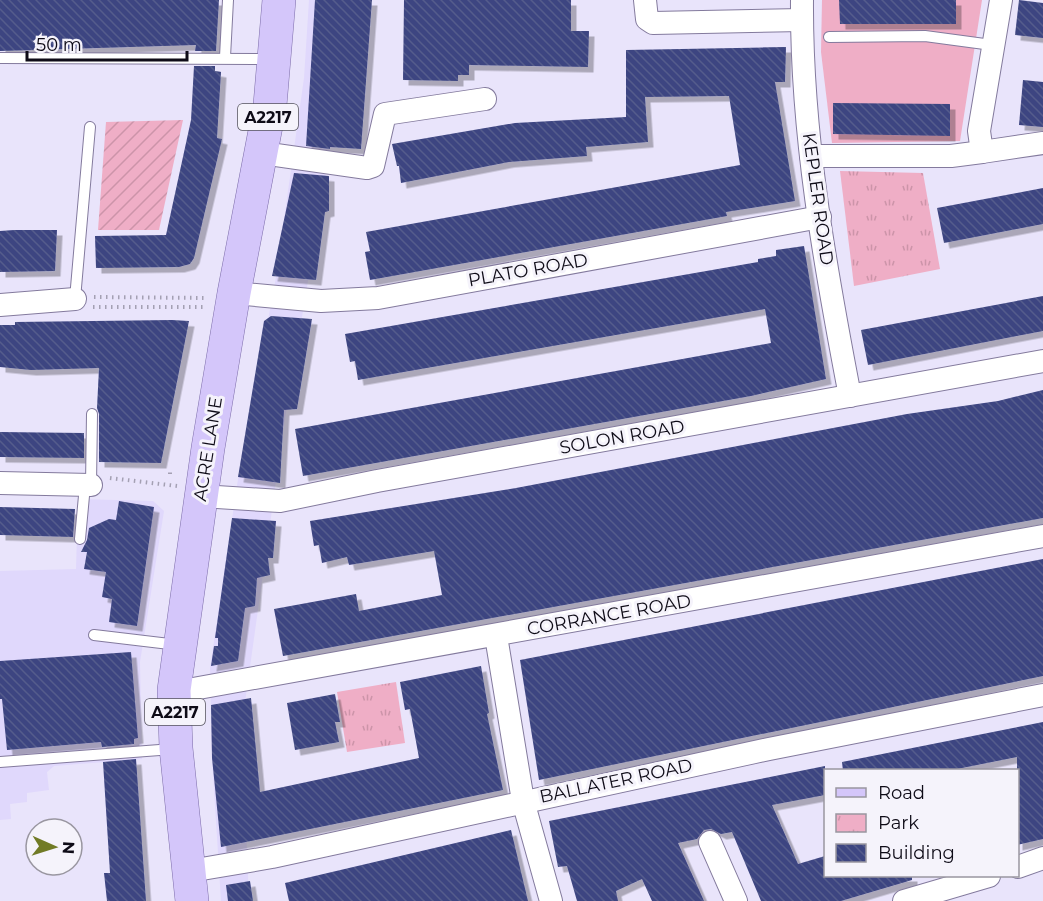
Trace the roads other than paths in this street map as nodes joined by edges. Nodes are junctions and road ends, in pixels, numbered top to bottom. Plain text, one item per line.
1 (228, 0) edge
2 (279, 0) edge
3 (645, 0) edge
4 (1001, 0) edge
5 (802, 10) edge
6 (829, 37) dead end
7 (992, 45) junction
8 (225, 57) junction
9 (0, 58) edge
10 (275, 59) junction
11 (485, 99) dead end
12 (90, 127) dead end
13 (1043, 143) edge
14 (982, 152) junction
15 (261, 153) junction
16 (811, 156) junction
17 (820, 217) junction
18 (234, 293) junction
19 (75, 299) joint
20 (0, 305) edge
21 (1043, 361) edge
22 (850, 396) junction
23 (92, 414) dead end
24 (0, 483) edge
25 (88, 485) junction
26 (202, 492) junction
27 (1043, 536) edge
28 (80, 539) dead end
29 (94, 635) dead end
30 (496, 636) junction
31 (178, 645) junction
32 (174, 690) junction
33 (1043, 695) edge
34 (176, 748) junction
35 (0, 762) edge
36 (523, 801) junction
37 (710, 842) dead end
38 (1043, 858) edge
39 (1019, 866) edge
40 (986, 877) edge
41 (191, 886) edge
42 (551, 901) edge
43 (736, 901) edge
44 (904, 901) edge

1 - 8 lane
2 - 10 main road, ACRE LANE / A2217
3 - 5 street
4 - 7 street
5 - 16 street, KEPLER ROAD
6 - 7 lane
7 - 14 street
8 - 9 lane
8 - 10 lane
10 - 15 main road, ACRE LANE / A2217
11 - 15 street
12 - 19 lane
13 - 14 street
14 - 16 street
15 - 18 main road, ACRE LANE / A2217
16 - 17 street, KEPLER ROAD
17 - 18 street, PLATO ROAD
17 - 22 street, KEPLER ROAD
18 - 26 main road, ACRE LANE / A2217
19 - 20 street
21 - 22 street, SOLON ROAD
22 - 26 street, SOLON ROAD
23 - 25 lane
24 - 25 street
25 - 28 lane
26 - 31 main road, ACRE LANE / A2217
27 - 30 street, CORRANCE ROAD
29 - 31 lane
30 - 32 street, CORRANCE ROAD
30 - 36 street
31 - 32 main road, ACRE LANE / A2217
32 - 34 main road, ACRE LANE / A2217
33 - 36 street, BALLATER ROAD
34 - 35 lane
34 - 41 main road, ACRE LANE / A2217
36 - 41 street, BALLATER ROAD
36 - 42 street
37 - 43 street
38 - 39 street
40 - 44 street

